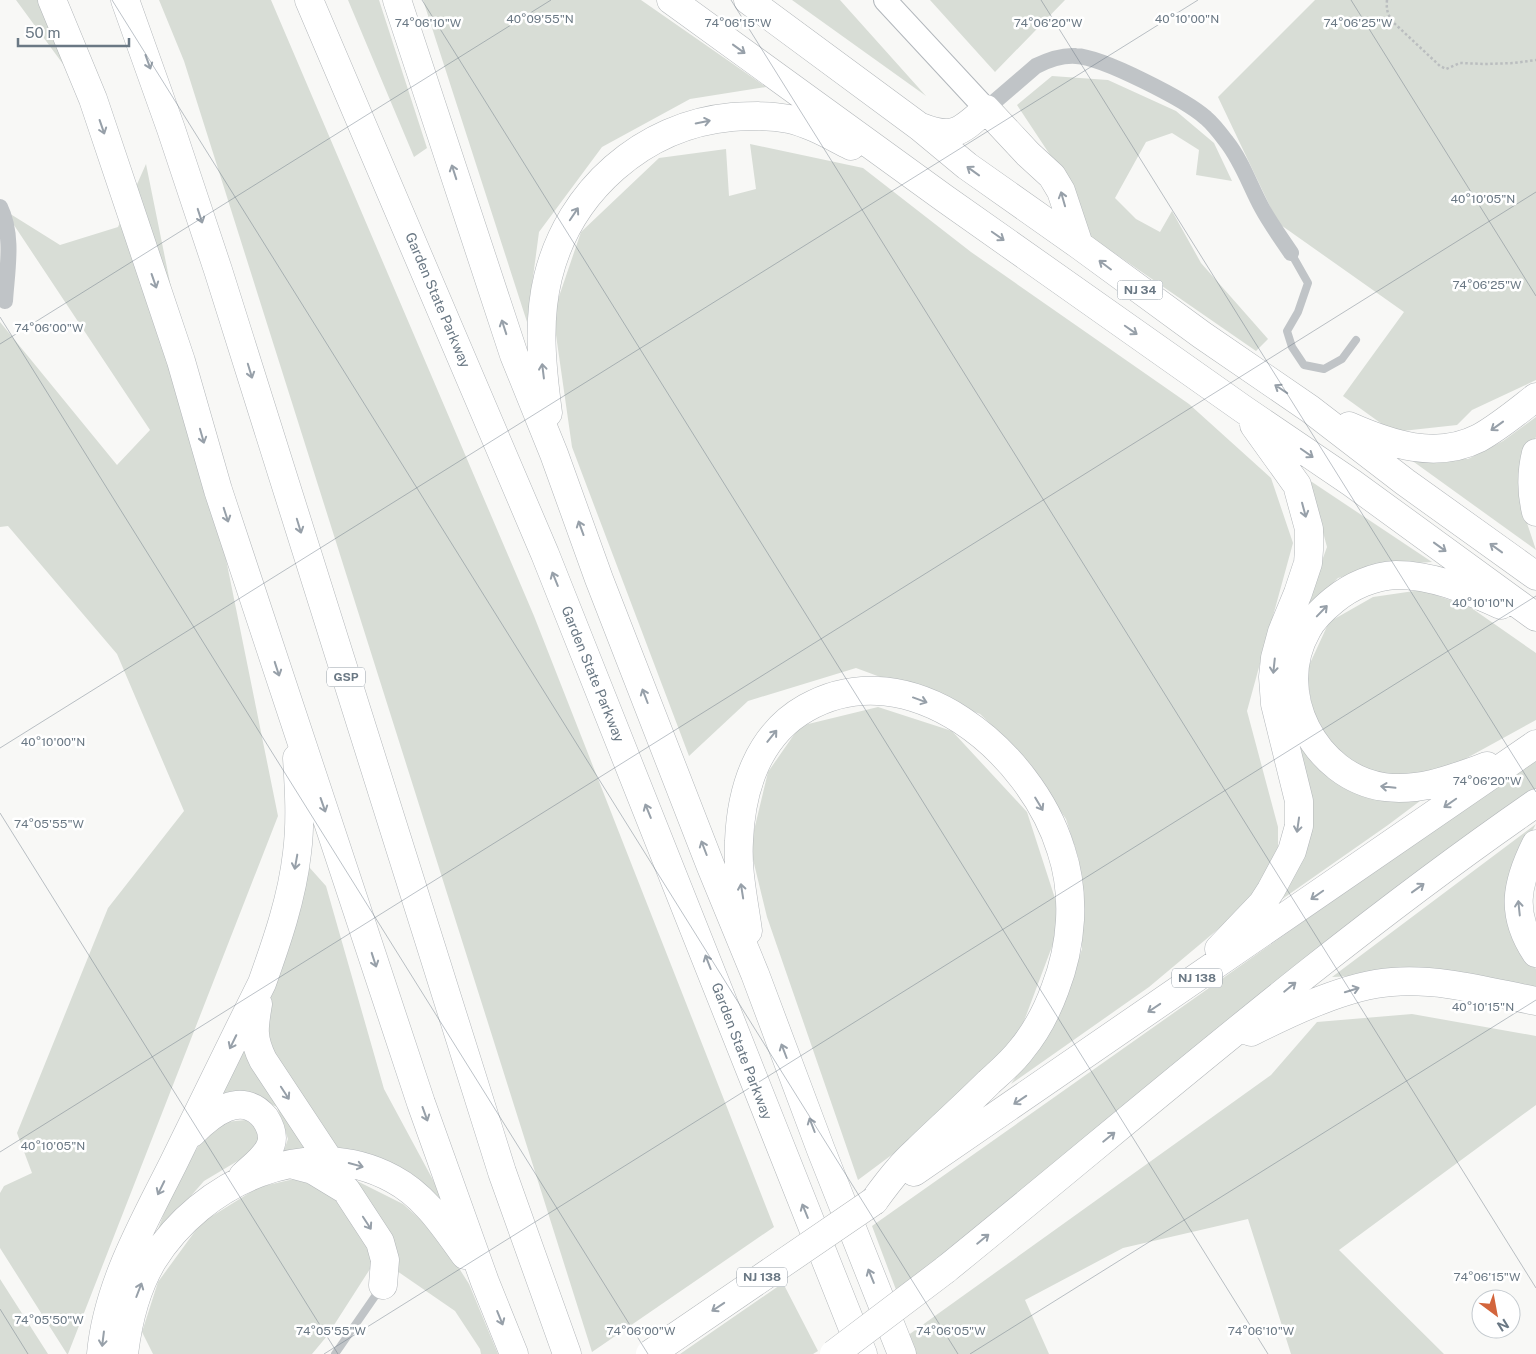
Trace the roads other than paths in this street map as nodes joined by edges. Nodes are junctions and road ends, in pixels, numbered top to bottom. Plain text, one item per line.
1 (52, 0) edge
2 (68, 0) edge
3 (125, 0) edge
4 (309, 0) edge
5 (397, 0) edge
6 (671, 0) edge
7 (748, 0) edge
8 (885, 0) edge
9 (93, 99) junction
10 (986, 109) junction
11 (920, 127) junction
12 (944, 198) junction
13 (0, 207) edge
14 (1079, 245) junction
15 (1291, 252) joint
16 (5, 300) dead end
17 (1356, 340) dead end
18 (1536, 398) edge
19 (1243, 409) junction
20 (1310, 409) junction
21 (1536, 453) edge
22 (554, 454) junction
23 (1536, 512) edge
24 (1536, 576) edge
25 (1536, 618) edge
26 (296, 726) junction
27 (1528, 750) edge
28 (1536, 803) edge
29 (1536, 844) edge
30 (1536, 953) edge
31 (755, 974) junction
32 (262, 983) junction
33 (1177, 992) junction
34 (1536, 1001) edge
35 (1212, 1052) junction
36 (184, 1142) junction
37 (330, 1160) junction
38 (291, 1163) junction
39 (234, 1184) junction
40 (874, 1201) junction
41 (485, 1282) junction
42 (383, 1285) joint
43 (101, 1354) edge
44 (124, 1354) edge
45 (335, 1354) edge
46 (514, 1354) edge
47 (567, 1354) edge
48 (650, 1354) edge
49 (834, 1354) edge
50 (863, 1354) edge
51 (902, 1354) edge

1 - 9 highway
2 - 9 highway
3 -> 47 highway, GSP
50 -> 4 highway, Garden State Parkway
22 -> 5 highway
6 -> 12 highway, NJ 34
7 - 11 highway, NJ 34
8 - 10 street
9 -> 26 highway
10 - 11 highway
14 -> 10 highway
10 - 15 street
14 -> 11 highway, NJ 34
12 -> 19 highway, NJ 34
22 -> 12 highway
13 - 16 street
20 -> 14 highway, NJ 34
15 - 17 lane
18 -> 20 highway
19 -> 25 highway, NJ 34
19 -> 33 highway
24 -> 20 highway, NJ 34
21 - 23 highway
31 -> 22 highway
27 -> 25 highway
26 -> 32 highway
26 -> 41 highway
27 -> 33 highway, NJ 138
35 -> 28 highway
30 -> 29 highway
31 -> 40 highway
51 -> 31 highway
32 -> 36 highway
32 -> 37 highway
33 -> 40 highway, NJ 138
35 -> 34 highway
49 -> 35 highway, bridge
36 - 39 highway
36 -> 43 highway
37 - 38 highway
37 -> 41 highway
38 - 39 highway
38 -> 42 highway
44 -> 39 highway
40 -> 48 highway, NJ 138, bridge
41 -> 46 highway
42 - 45 lane

